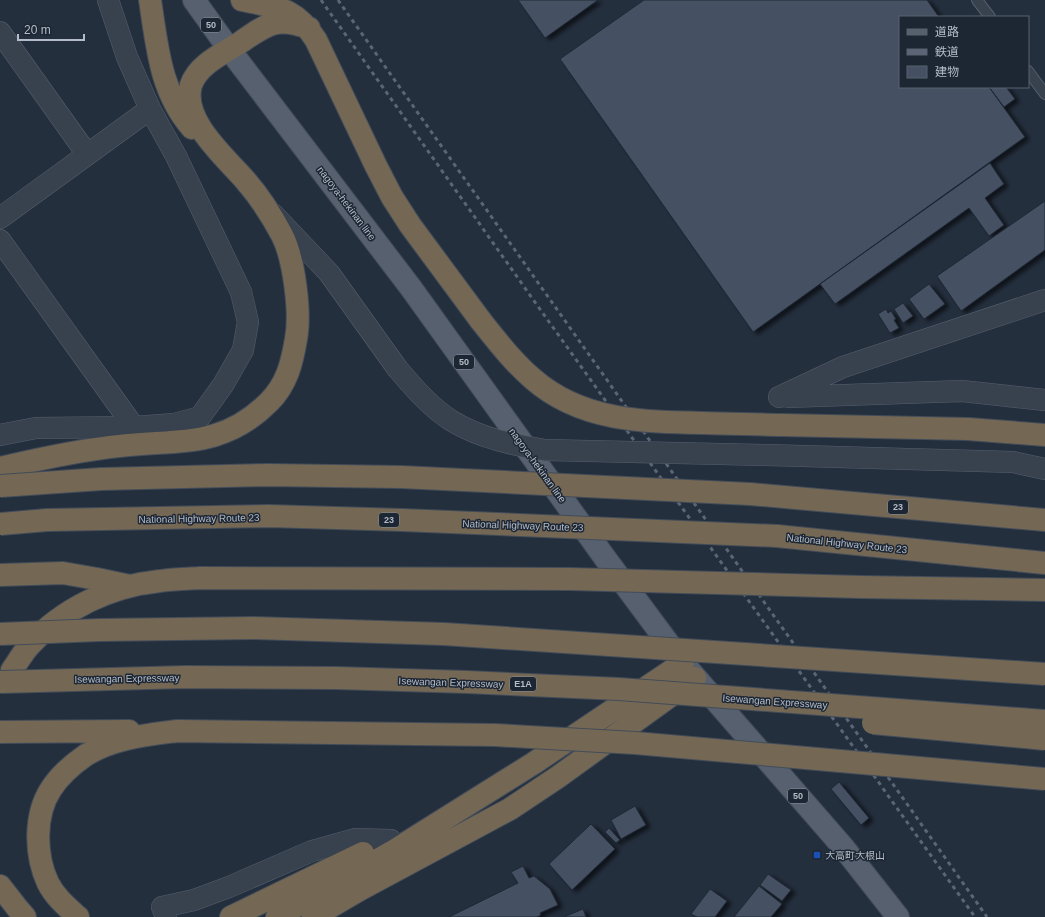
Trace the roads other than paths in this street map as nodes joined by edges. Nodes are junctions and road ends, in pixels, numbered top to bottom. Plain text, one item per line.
1 (108, 0) edge
2 (150, 0) edge
3 (194, 0) edge
4 (242, 0) edge
5 (978, 0) edge
6 (989, 16) edge
7 (309, 28) junction
8 (0, 32) edge
9 (229, 49) junction
10 (1029, 72) edge
11 (1045, 94) edge
12 (150, 109) junction
13 (218, 152) junction
14 (87, 154) junction
15 (262, 203) junction
16 (0, 218) edge
17 (0, 240) edge
18 (1045, 300) edge
19 (1045, 400) edge
20 (134, 427) junction
21 (0, 435) edge
22 (1045, 435) edge
23 (0, 468) edge
24 (1045, 469) edge
25 (0, 486) edge
26 (1045, 520) edge
27 (0, 524) edge
28 (1045, 563) edge
29 (0, 575) edge
30 (131, 586) junction
31 (1045, 590) edge
32 (0, 634) edge
33 (945, 667) junction
34 (689, 670) junction
35 (1045, 670) edge
36 (1045, 674) edge
37 (6, 676) edge
38 (619, 689) junction
39 (1045, 721) edge
40 (177, 731) junction
41 (0, 732) edge
42 (1045, 739) edge
43 (1045, 779) edge
44 (466, 806) junction
45 (391, 840) junction
46 (0, 886) edge
47 (164, 912) edge
48 (25, 917) edge
49 (78, 917) edge
50 (231, 917) edge
51 (277, 917) edge
52 (313, 917) edge
53 (898, 917) edge

1 - 12 street
2 - 13 highway
3 - 9 main road, nagoya-hekinan line / 50
4 - 7 highway
5 - 6 lane
7 - 9 highway
7 - 22 highway, bridge
8 - 14 street
9 - 13 highway
9 - 34 main road, nagoya-hekinan line / 50
10 - 11 lane
12 - 14 street
12 - 20 street
13 - 15 highway
14 - 16 street
15 - 23 highway
15 - 24 street, bridge
17 - 20 street
18 - 19 street
20 - 21 street
25 - 26 highway, 23, bridge
27 - 28 highway, National Highway Route 23 / 23, bridge
29 - 30 highway
30 - 31 highway, bridge
30 - 37 highway
32 - 33 highway, bridge
33 - 35 highway, bridge
33 - 36 highway, bridge
34 - 44 highway
34 - 52 highway
34 - 53 main road, nagoya-hekinan line / 50
37 - 38 highway, Isewangan Expressway / E1A, bridge
38 - 39 highway, Isewangan Expressway / E1A, bridge
38 - 42 highway, bridge
40 - 41 highway
40 - 43 highway, bridge
40 - 49 highway
44 - 45 highway
44 - 51 highway
45 - 47 street
45 - 50 highway
46 - 48 highway

